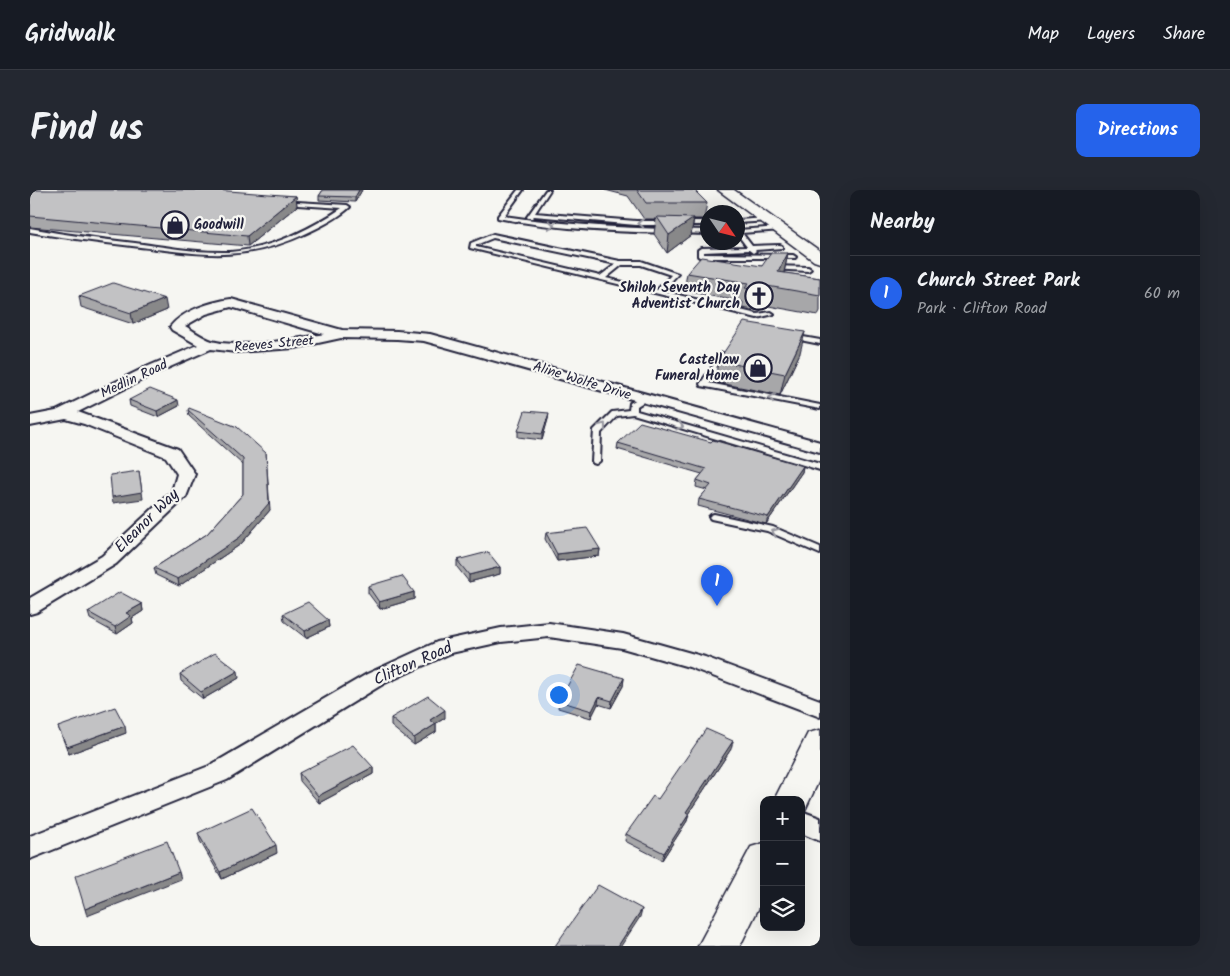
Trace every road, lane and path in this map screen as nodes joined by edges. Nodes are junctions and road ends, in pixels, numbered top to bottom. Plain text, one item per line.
1 (521, 190) edge
2 (548, 190) edge
3 (725, 190) edge
4 (275, 201) edge
5 (532, 214) junction
6 (766, 220) junction
7 (527, 222) junction
8 (745, 222) edge
9 (700, 223) edge
10 (30, 230) edge
11 (779, 230) junction
12 (700, 232) edge
13 (745, 232) edge
14 (745, 241) edge
15 (750, 247) junction
16 (780, 247) dead end
17 (793, 257) dead end
18 (820, 258) edge
19 (620, 263) junction
20 (762, 263) junction
21 (808, 269) dead end
22 (600, 278) junction
23 (658, 292) junction
24 (771, 314) dead end
25 (341, 334) junction
26 (782, 335) edge
27 (820, 342) edge
28 (209, 345) junction
29 (727, 352) edge
30 (644, 399) junction
31 (820, 408) edge
32 (633, 412) junction
33 (60, 415) junction
34 (30, 421) edge
35 (820, 447) edge
36 (596, 461) dead end
37 (820, 467) edge
38 (714, 517) dead end
39 (820, 551) edge
40 (30, 607) edge
41 (820, 709) edge
42 (820, 742) edge
43 (794, 796) edge
44 (805, 823) edge
45 (820, 830) edge
46 (30, 848) edge
47 (760, 866) edge
48 (719, 946) edge

1 - 7 lane
2 - 5 lane
3 - 6 street
4 - 10 lane
5 - 7 lane
9 -> 5 lane
6 - 8 lane
6 - 11 street
7 -> 12 lane
11 - 13 lane
11 - 18 street
14 - 15 lane
15 - 16 lane
15 - 20 lane
15 - 20 lane
17 - 20 lane
19 - 22 lane
19 - 22 lane
19 - 23 lane
20 - 21 lane
22 - 23 lane
23 - 24 lane
25 - 28 street, Reeves Street
25 - 28 street, Reeves Street
25 - 30 street, Aline Wolfe Drive
26 - 27 lane
28 - 33 street, Medlin Road
31 -> 29 lane
30 - 32 lane
30 - 35 street, Aline Wolfe Drive
36 -> 32 lane
32 -> 37 lane
33 - 34 street
33 - 40 street, Eleanor Way
39 -> 38 lane
41 - 46 street, Clifton Road
42 - 43 street
44 - 45 street
47 - 48 street

